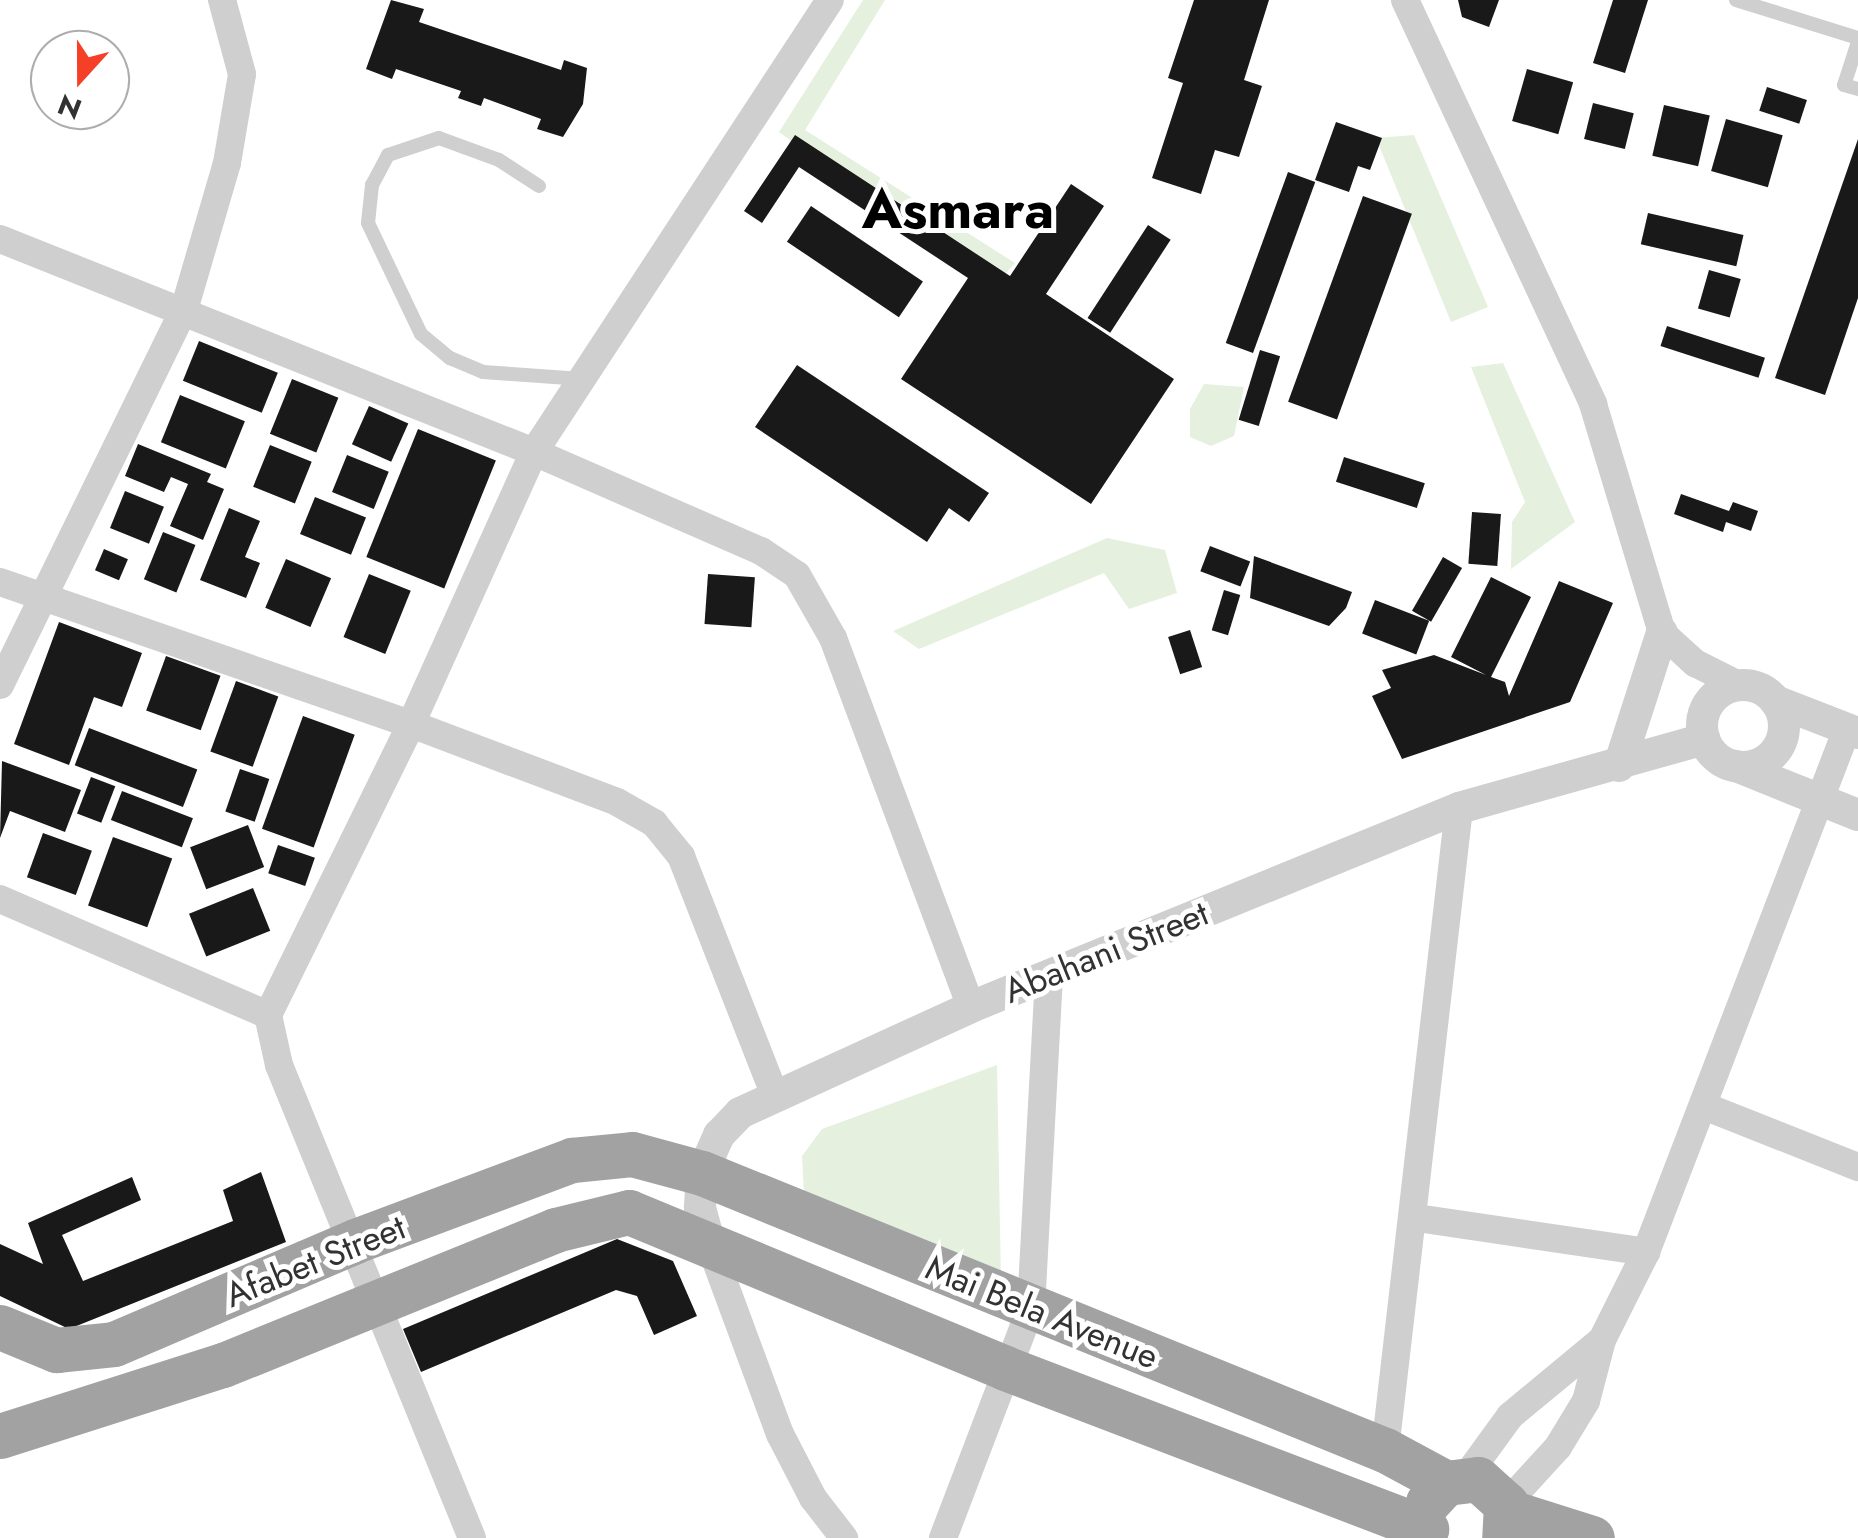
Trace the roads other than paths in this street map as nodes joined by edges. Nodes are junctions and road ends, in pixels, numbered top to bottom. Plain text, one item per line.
1 (222, 0) edge
2 (830, 0) edge
3 (1406, 0) edge
4 (1736, 0) edge
5 (1858, 40) edge
6 (1858, 89) edge
7 (539, 186) dead end
8 (0, 239) edge
9 (184, 310) junction
10 (582, 379) junction
11 (534, 452) junction
12 (0, 582) edge
13 (40, 597) junction
14 (1662, 633) junction
15 (0, 685) edge
16 (1739, 685) junction
17 (1775, 701) junction
18 (411, 724) junction
19 (1852, 731) edge
20 (1704, 740) junction
21 (1619, 766) junction
22 (1736, 766) junction
23 (1820, 800) junction
24 (1459, 808) junction
25 (1858, 815) edge
26 (0, 899) edge
27 (1049, 976) junction
28 (971, 1007) junction
29 (268, 1015) junction
30 (775, 1096) junction
31 (1704, 1106) junction
32 (632, 1154) joint
33 (1858, 1167) edge
34 (702, 1173) junction
35 (629, 1212) joint
36 (1416, 1218) junction
37 (355, 1241) junction
38 (710, 1245) junction
39 (1646, 1252) junction
40 (376, 1303) junction
41 (1031, 1308) junction
42 (0, 1327) edge
43 (1602, 1340) junction
44 (1005, 1368) junction
45 (0, 1436) edge
46 (1385, 1450) junction
47 (1456, 1480) junction
48 (1506, 1518) edge
49 (1428, 1533) edge
50 (472, 1538) edge
51 (844, 1538) edge
52 (943, 1538) edge
53 (1592, 1538) edge

1 - 9 street
2 - 10 street
3 - 14 street
4 - 5 lane
5 - 6 lane
7 - 10 lane
8 - 9 street
9 - 11 street
9 - 13 street
10 - 11 street
11 - 18 street
11 - 28 street
12 - 13 street
13 - 15 street
13 - 18 street
14 - 16 street
14 - 21 street
16 - 17 street
16 - 20 street
17 - 19 street
17 - 22 street
18 - 29 street
18 - 30 street
19 - 23 street
20 - 21 street, Abahani Street
20 - 22 street
21 - 24 street, Abahani Street
22 - 23 street
23 - 25 street
23 - 31 street
24 - 27 street, Abahani Street
24 - 36 street
26 - 29 street
27 - 28 street, Abahani Street
27 - 41 street
28 - 30 street, Abahani Street
29 - 37 street
30 - 34 street, Abahani Street
31 - 33 street
31 - 39 street
32 - 34 highway, Mai Bela Avenue
32 - 37 highway, Afabet Street
34 - 38 street, Abahani Street
34 - 41 highway, Mai Bela Avenue
35 - 38 highway, Mai Bela Avenue
35 - 40 highway, Afabet Street
36 - 39 street
36 - 46 street
37 - 40 street
37 - 42 highway, Afabet Street
38 - 44 highway, Mai Bela Avenue
38 - 51 street
39 - 43 street
40 - 45 highway, Afabet Street
40 - 50 street
41 - 44 street
41 - 46 highway, Mai Bela Avenue
43 - 47 street
43 - 48 street
44 - 49 highway, Mai Bela Avenue
44 - 52 street
46 - 47 highway, Mai Bela Avenue
47 - 48 highway, Mai Bela Avenue
47 - 49 highway
48 - 53 highway

